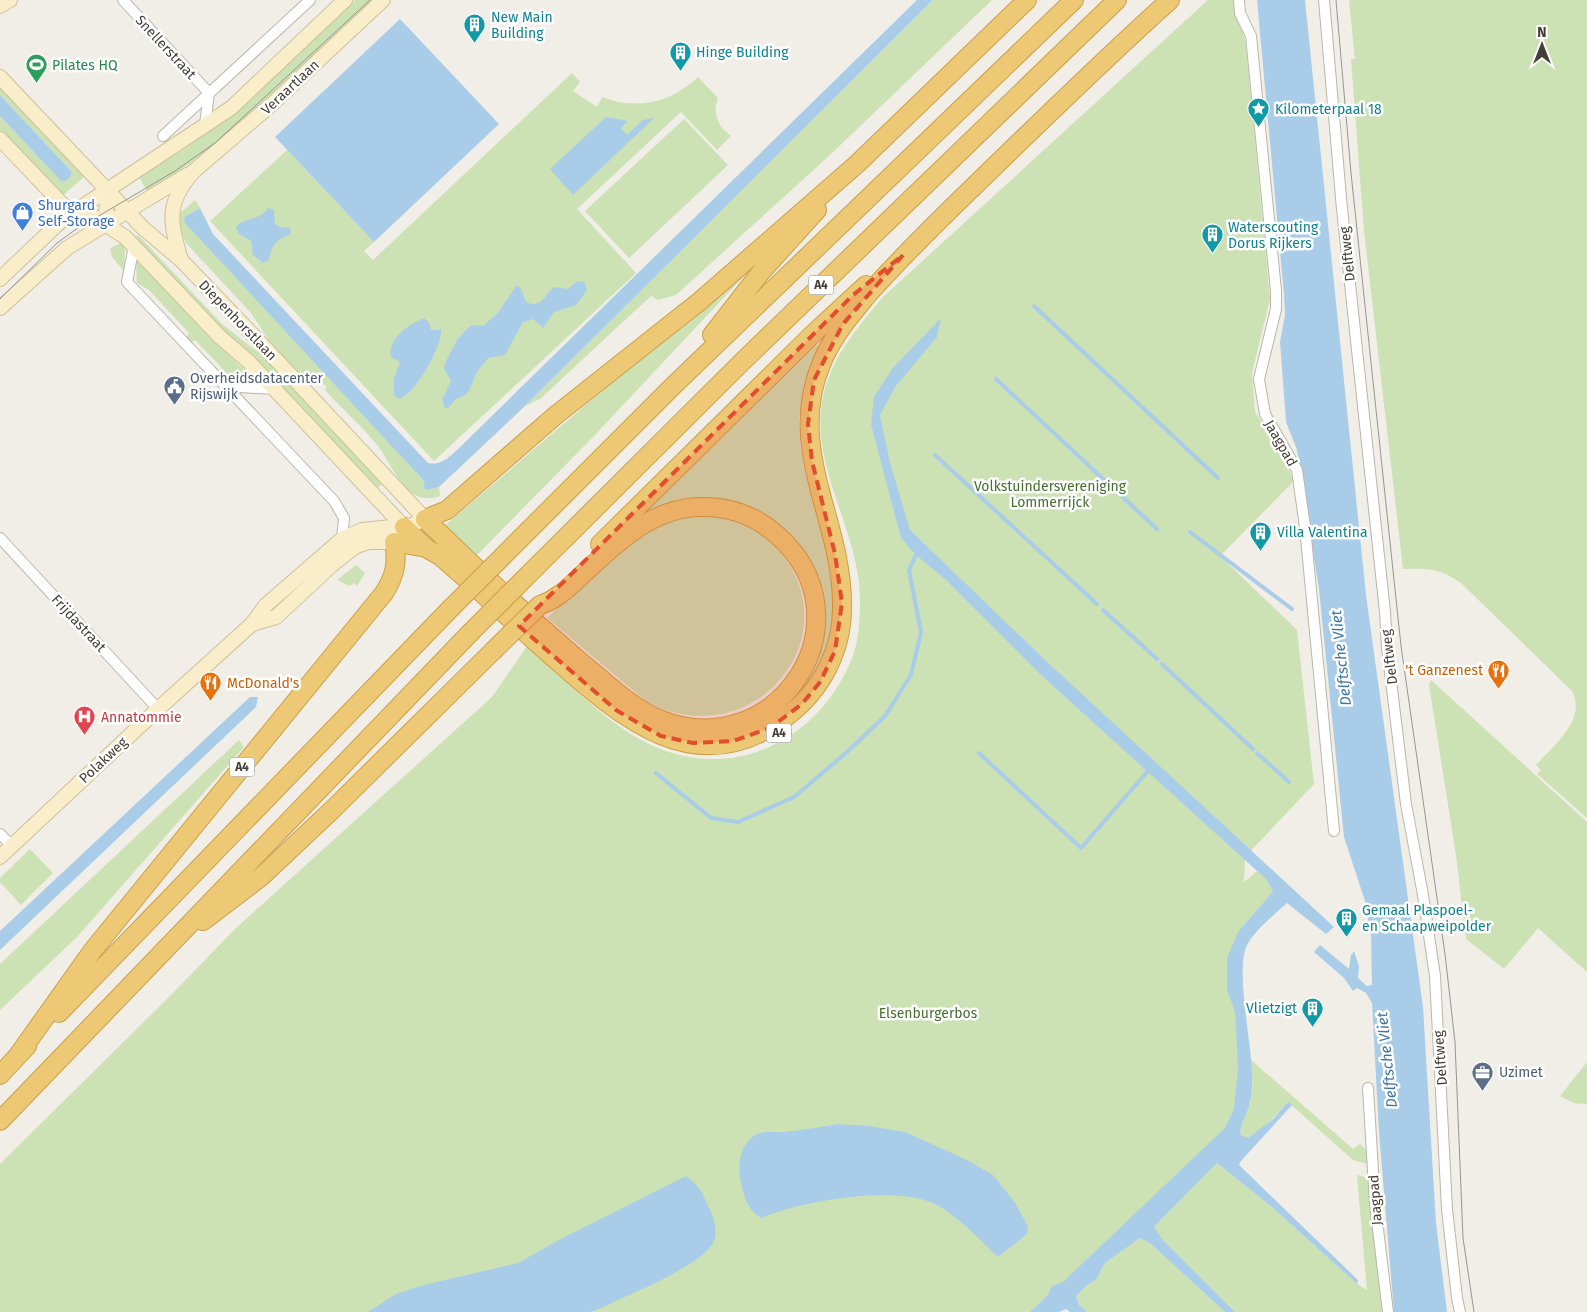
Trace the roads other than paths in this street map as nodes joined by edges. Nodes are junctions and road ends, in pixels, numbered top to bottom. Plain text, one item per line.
1 (10, 0) edge
2 (123, 0) edge
3 (310, 0) edge
4 (345, 0) edge
5 (383, 0) edge
6 (1026, 0) edge
7 (1074, 0) edge
8 (1118, 0) edge
9 (1170, 0) edge
10 (1239, 0) edge
11 (1324, 0) edge
12 (0, 6) edge
13 (0, 77) edge
14 (209, 93) junction
15 (205, 125) junction
16 (163, 136) dead end
17 (0, 140) edge
18 (857, 164) junction
19 (194, 171) junction
20 (107, 190) junction
21 (78, 210) junction
22 (127, 211) junction
23 (106, 223) junction
24 (134, 246) junction
25 (903, 255) junction
26 (181, 260) junction
27 (0, 279) edge
28 (0, 308) edge
29 (224, 386) junction
30 (672, 387) junction
31 (275, 390) junction
32 (425, 519) junction
33 (396, 532) junction
34 (0, 538) edge
35 (342, 539) junction
36 (548, 600) junction
37 (252, 624) junction
38 (158, 708) junction
39 (1334, 831) dead end
40 (0, 834) edge
41 (12, 846) junction
42 (0, 857) edge
43 (157, 957) junction
44 (19, 1054) junction
45 (0, 1074) edge
46 (1368, 1088) dead end
47 (0, 1121) edge
48 (1388, 1312) edge
49 (1460, 1312) edge

1 - 12 street
2 - 14 street, Snellerstraat
3 - 14 street
4 - 15 street, Veraartlaan
5 - 19 street, Veraartlaan
6 - 18 highway, A4
7 - 30 highway, A4
8 - 43 highway, A4, bridge
9 - 25 highway, A4
10 - 39 street, Jaagpad
11 - 49 street, Delftweg
13 - 20 street, Diepenhorstlaan
14 - 15 street
14 - 16 street
15 - 20 street, Veraartlaan
17 - 21 street, Diepenhorstlaan
18 - 30 highway, A4
18 - 32 highway, A4
19 - 22 street, Veraartlaan
19 - 26 street, Veraartlaan
20 - 21 street, Veraartlaan
20 - 22 street, Diepenhorstlaan
20 - 23 street
21 - 23 street, Diepenhorstlaan
21 - 27 street, Veraartlaan
22 - 23 street, Veraartlaan
22 - 26 street, Diepenhorstlaan
23 - 24 street, Diepenhorstlaan
23 - 28 street, Veraartlaan
24 - 29 street
24 - 31 street, Diepenhorstlaan
25 - 33 highway, A4
25 - 36 highway, A4
26 - 32 street, Diepenhorstlaan
29 - 31 street
29 - 35 street
30 - 44 highway, A4, bridge
31 - 33 street, Diepenhorstlaan
32 - 33 street, Polakweg
32 - 36 highway, A4
33 - 35 street, Polakweg
33 - 37 street, Polakweg
33 - 44 highway, A4
34 - 38 street, Frijdastraat
35 - 37 street, Polakweg
36 - 43 highway, A4, bridge
37 - 38 street, Polakweg
38 - 41 street, Polakweg
40 - 41 street
41 - 42 street, Polakweg
43 - 47 highway, A4
44 - 45 highway, A4
46 - 48 street, Jaagpad

